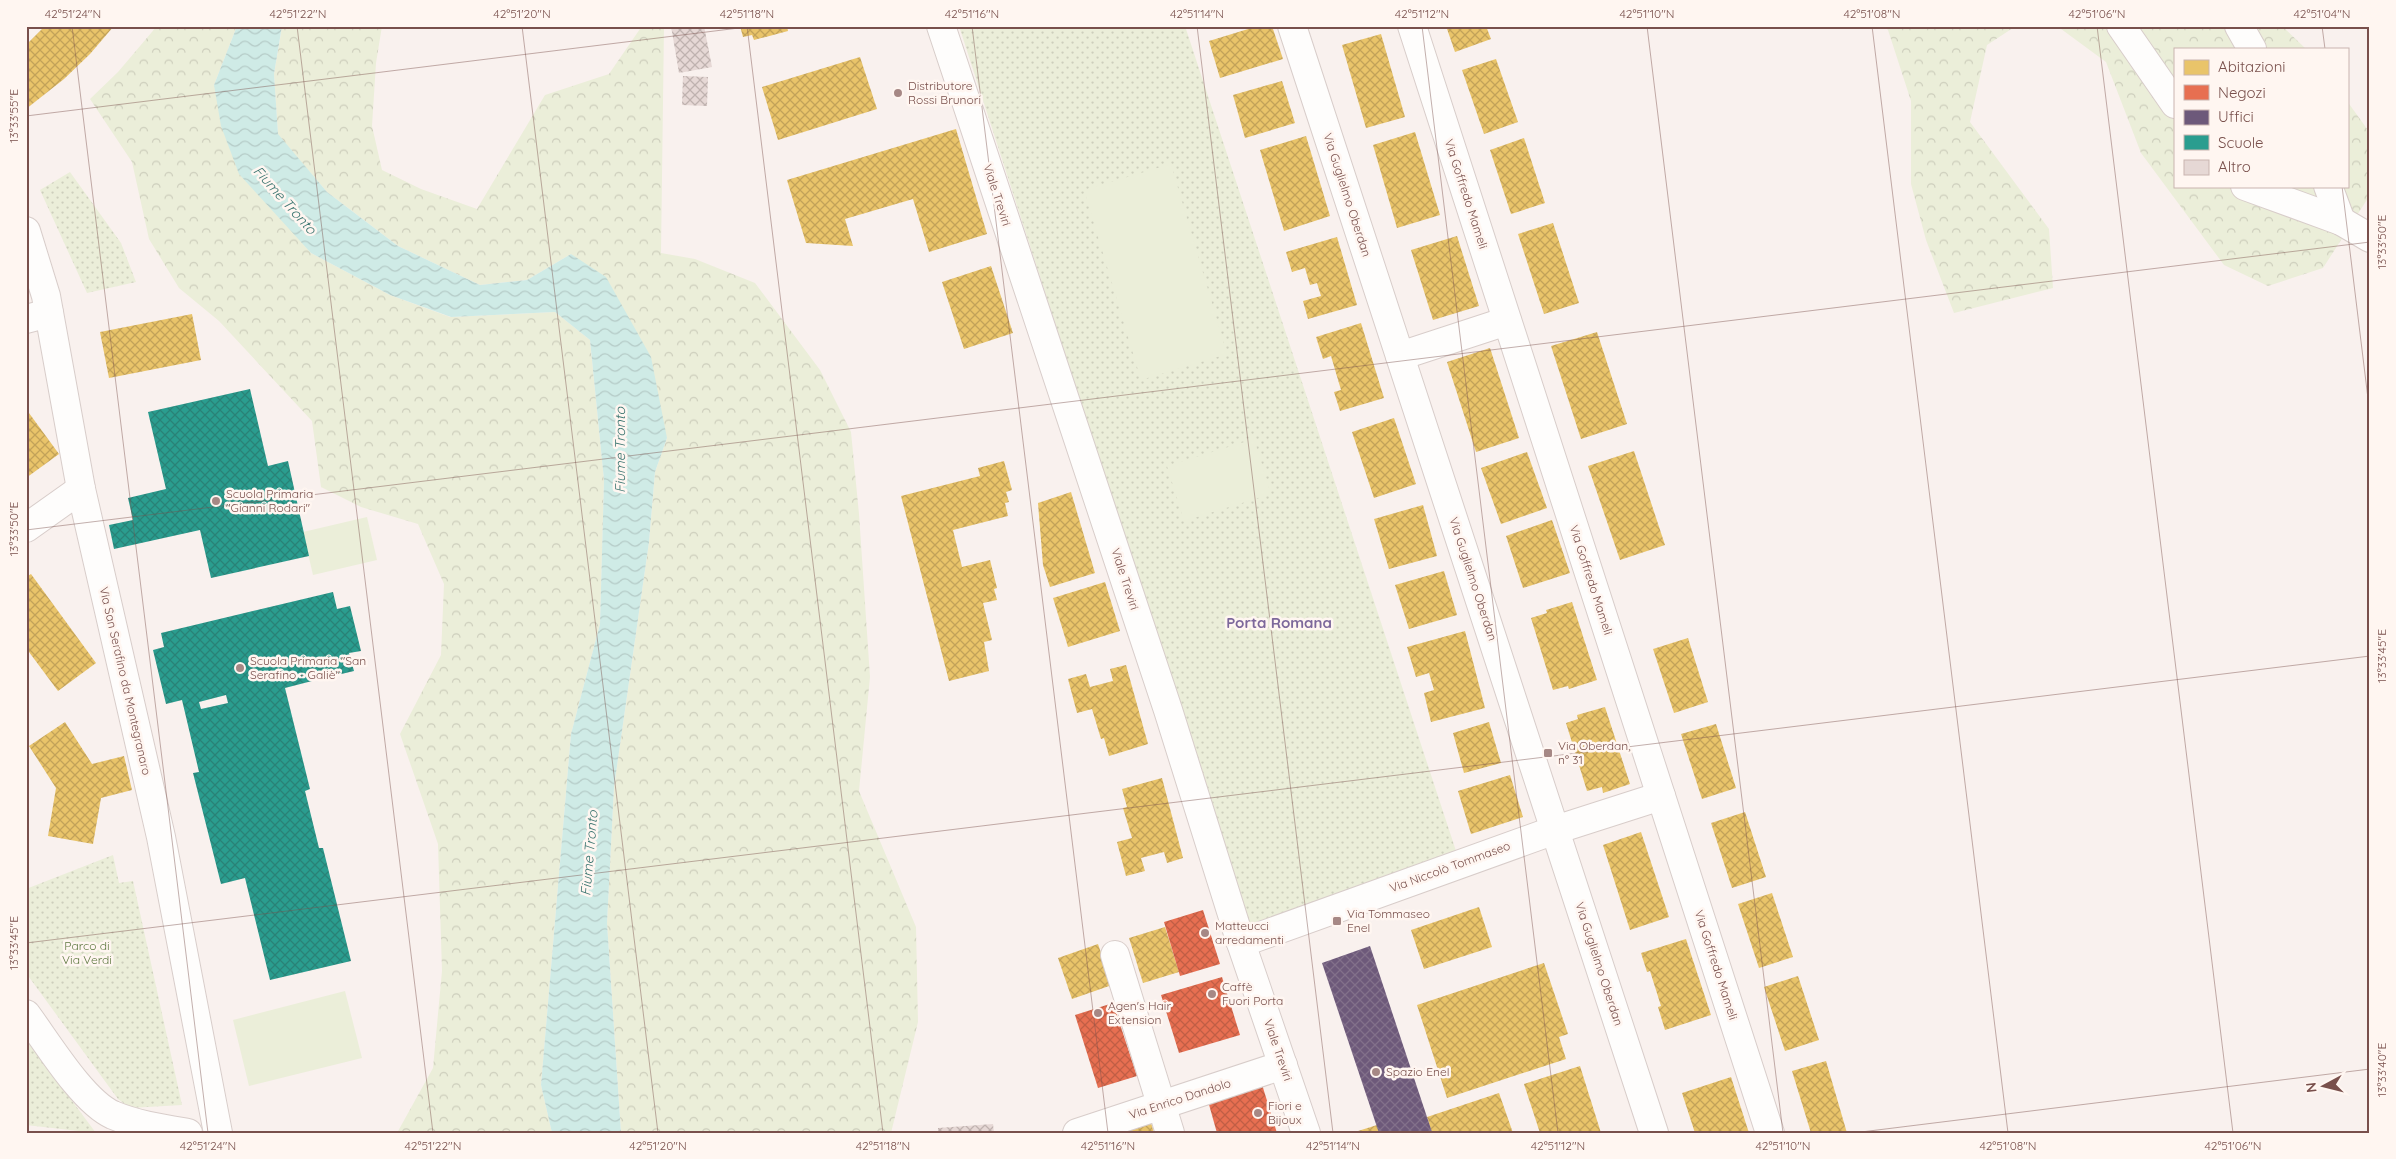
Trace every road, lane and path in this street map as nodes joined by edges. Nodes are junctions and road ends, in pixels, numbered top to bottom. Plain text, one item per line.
1 (942, 26) edge
2 (1292, 26) edge
3 (1412, 26) edge
4 (2122, 26) edge
5 (2239, 26) edge
6 (2251, 48) edge
7 (2174, 103) edge
8 (2250, 188) edge
9 (2329, 188) edge
10 (2341, 221) junction
11 (26, 231) edge
12 (2370, 238) edge
13 (38, 316) edge
14 (1507, 321) junction
15 (1400, 356) junction
16 (81, 489) junction
17 (26, 528) edge
18 (1661, 796) junction
19 (1555, 830) junction
20 (1241, 943) junction
21 (1115, 955) dead end
22 (26, 1014) edge
23 (1283, 1065) junction
24 (1161, 1105) junction
25 (188, 1133) edge
26 (218, 1133) edge
27 (1077, 1133) edge
28 (1170, 1133) edge
29 (1306, 1133) edge
30 (1654, 1133) edge
31 (1770, 1133) edge

1 - 20 street, Viale Treviri
2 - 15 street, Via Guglielmo Oberdan
3 - 14 street, Via Goffredo Mameli
4 - 7 street
5 - 6 street
8 - 10 street
9 - 10 street
10 - 12 street
11 - 13 street, Via San Serafino da Montegranaro
13 - 16 street, Via San Serafino da Montegranaro
14 - 15 street
14 - 18 street, Via Goffredo Mameli
15 - 19 street, Via Guglielmo Oberdan
16 - 17 street
16 - 26 street, Via San Serafino da Montegranaro
18 - 19 street, Via Niccolò Tommaseo
18 - 31 street, Via Goffredo Mameli
19 - 20 street, Via Niccolò Tommaseo
19 - 30 street, Via Guglielmo Oberdan
20 - 23 street, Viale Treviri
21 - 24 street
22 - 25 street
23 - 24 street, Via Enrico Dandolo
23 - 29 street, Viale Treviri
24 - 27 street, Via Enrico Dandolo
24 - 28 street

